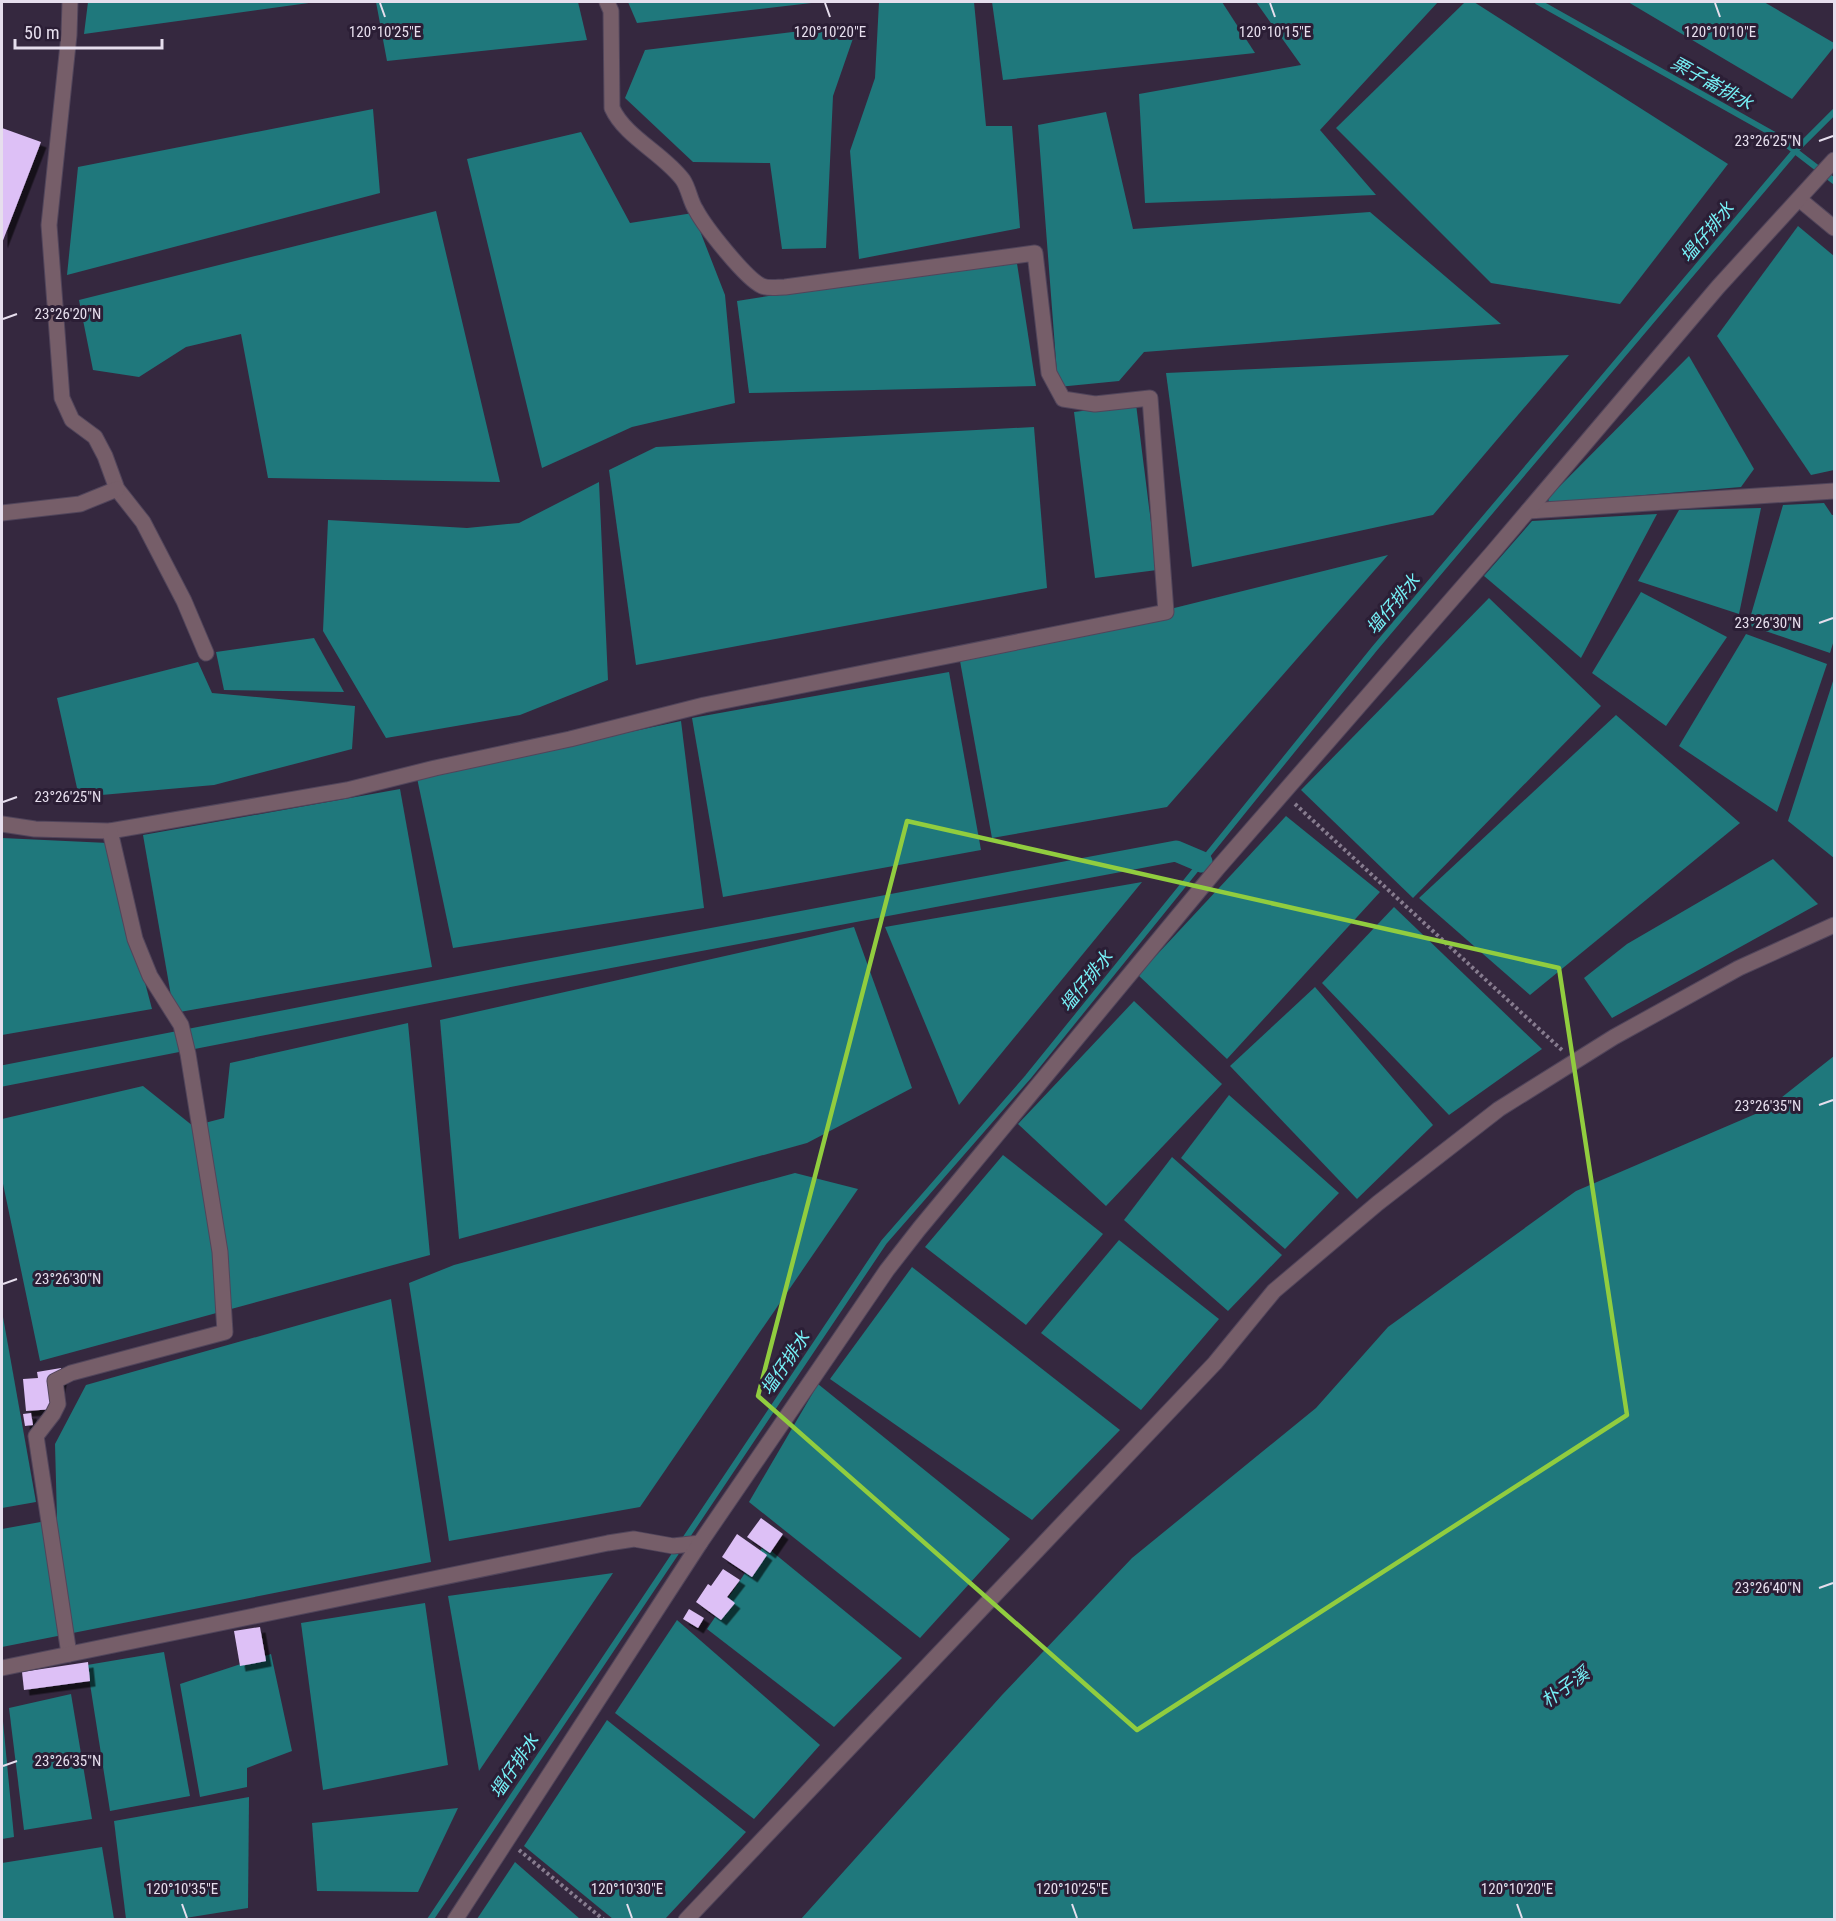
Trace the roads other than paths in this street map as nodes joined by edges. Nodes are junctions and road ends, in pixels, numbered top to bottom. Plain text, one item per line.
1 (70, 2) edge
2 (607, 2) edge
3 (1832, 162) edge
4 (1799, 199) junction
5 (1834, 228) edge
6 (117, 489) junction
7 (1834, 490) edge
8 (1528, 511) junction
9 (2, 513) edge
10 (206, 653) dead end
11 (2, 824) edge
12 (110, 831) junction
13 (1834, 925) edge
14 (700, 1543) junction
15 (69, 1654) junction
16 (2, 1668) edge
17 (455, 1920) edge
18 (686, 1920) edge

1 - 6 street
2 - 12 street
3 - 4 street
4 - 5 street
4 - 8 street
6 - 9 street
6 - 10 street
7 - 8 street
8 - 14 street
11 - 12 street
12 - 15 street
13 - 18 street
14 - 15 street
14 - 17 street
15 - 16 street

